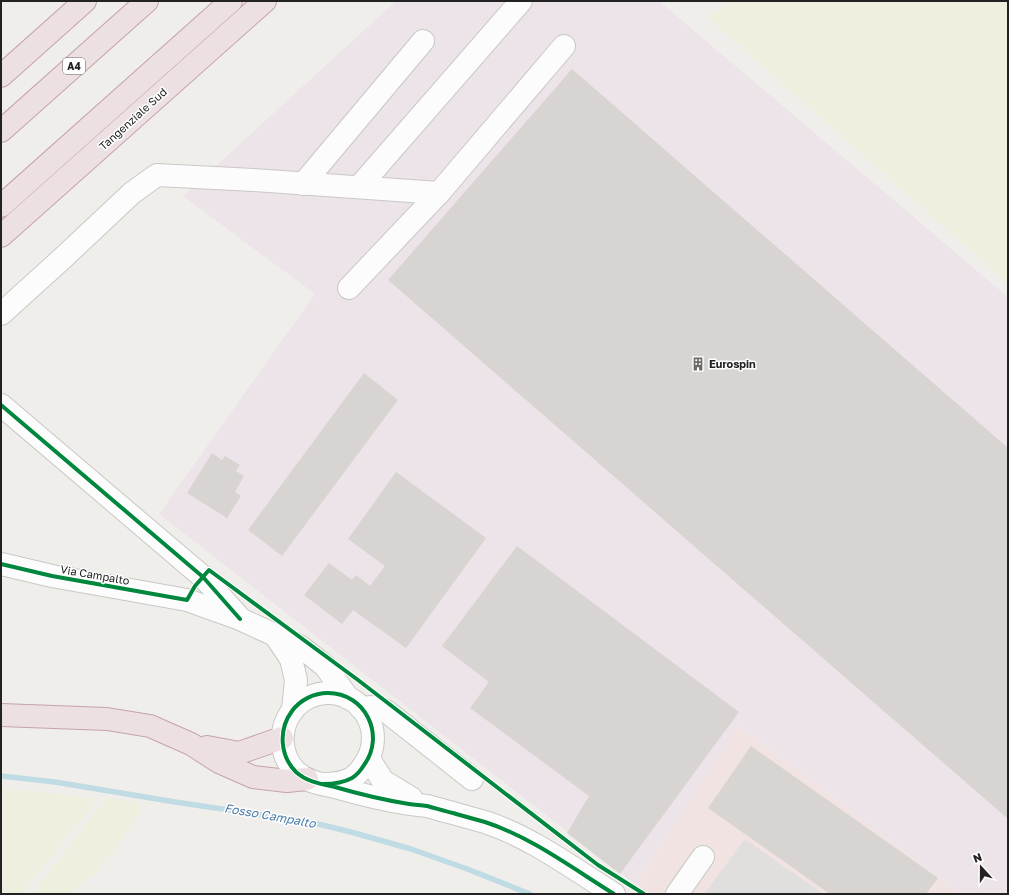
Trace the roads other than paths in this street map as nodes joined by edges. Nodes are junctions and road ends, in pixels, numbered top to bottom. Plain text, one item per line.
1 (85, 1) edge
2 (147, 1) edge
3 (231, 1) edge
4 (265, 1) edge
5 (521, 1) edge
6 (423, 41) dead end
7 (564, 46) dead end
8 (1, 76) edge
9 (1, 131) edge
10 (303, 184) junction
11 (359, 187) junction
12 (439, 193) junction
13 (1, 206) edge
14 (1, 236) edge
15 (349, 288) dead end
16 (1, 314) edge
17 (1, 405) edge
18 (1, 564) edge
19 (240, 619) junction
20 (274, 634) junction
21 (355, 703) junction
22 (293, 710) junction
23 (1, 715) edge
24 (282, 738) junction
25 (191, 744) junction
26 (369, 759) junction
27 (472, 779) dead end
28 (315, 782) junction
29 (426, 806) junction
30 (703, 857) dead end
31 (614, 894) edge
32 (677, 894) edge

1 - 8 highway
2 - 9 highway, A4
3 - 13 highway, Tangenziale Sud
4 - 14 highway, Tangenziale Sud
5 - 11 street
6 - 10 street
7 - 12 street
10 - 11 street
10 - 16 street
11 - 12 street
12 - 15 street
17 - 19 street
18 - 19 street, Via Campalto
19 - 20 street, Via Campalto
20 - 21 street, Via Campalto
20 - 22 street
21 - 22 street
21 - 26 street
21 - 27 street
22 - 24 street
23 - 25 highway
24 - 25 highway
24 - 28 street
25 - 28 highway
26 - 28 street
26 - 29 street
28 - 29 street
29 - 31 street
30 - 32 street

